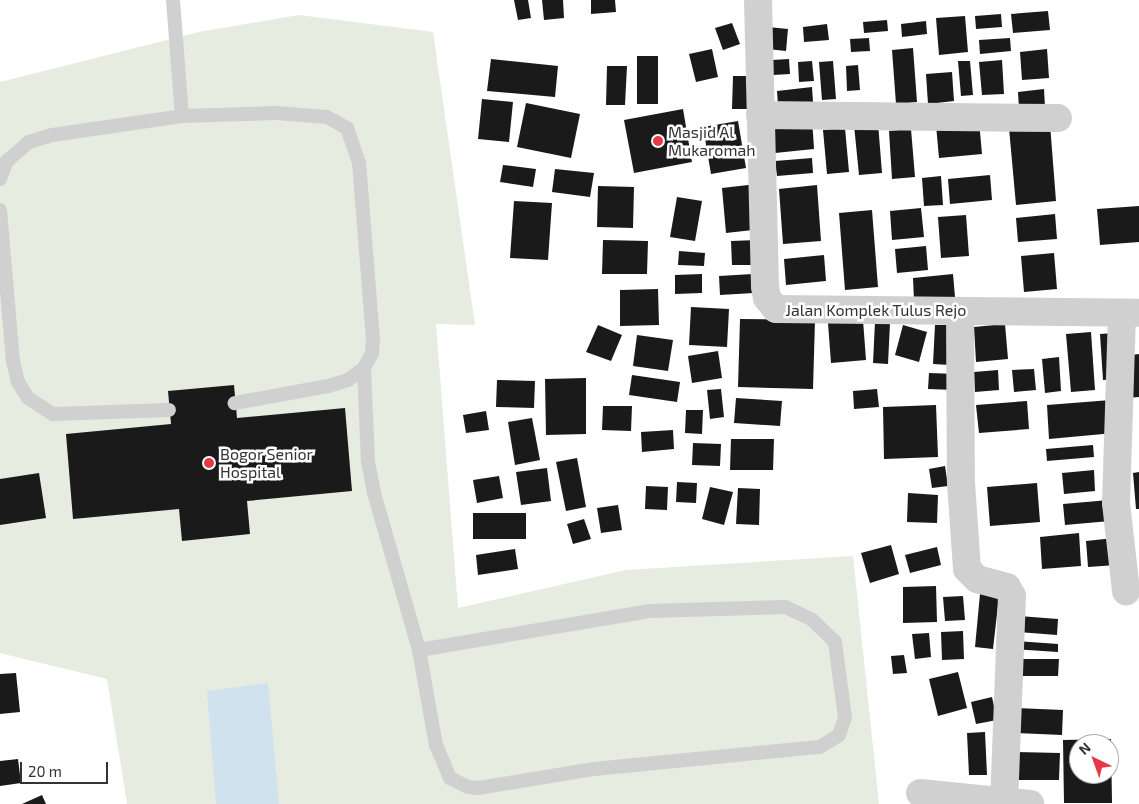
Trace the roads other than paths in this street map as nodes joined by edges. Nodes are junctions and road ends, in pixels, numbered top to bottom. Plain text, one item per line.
1 (173, 0) edge
2 (758, 9) edge
3 (760, 115) junction
4 (182, 116) junction
5 (1058, 118) dead end
6 (0, 179) edge
7 (0, 210) edge
8 (960, 310) junction
9 (1131, 313) edge
10 (364, 368) junction
11 (235, 403) dead end
12 (169, 410) dead end
13 (1126, 591) dead end
14 (419, 650) junction
15 (920, 793) dead end
16 (1017, 803) edge

1 - 4 lane
2 - 3 street, Jalan Komplek Tulus Rejo
3 - 5 street
3 - 8 street, Jalan Komplek Tulus Rejo
4 - 6 lane
4 - 10 lane
7 - 12 lane
8 - 9 street, Jalan Komplek Tulus Rejo
8 - 16 street
9 - 13 street
10 - 11 lane
10 - 14 lane
14 - 14 lane
15 - 16 street

